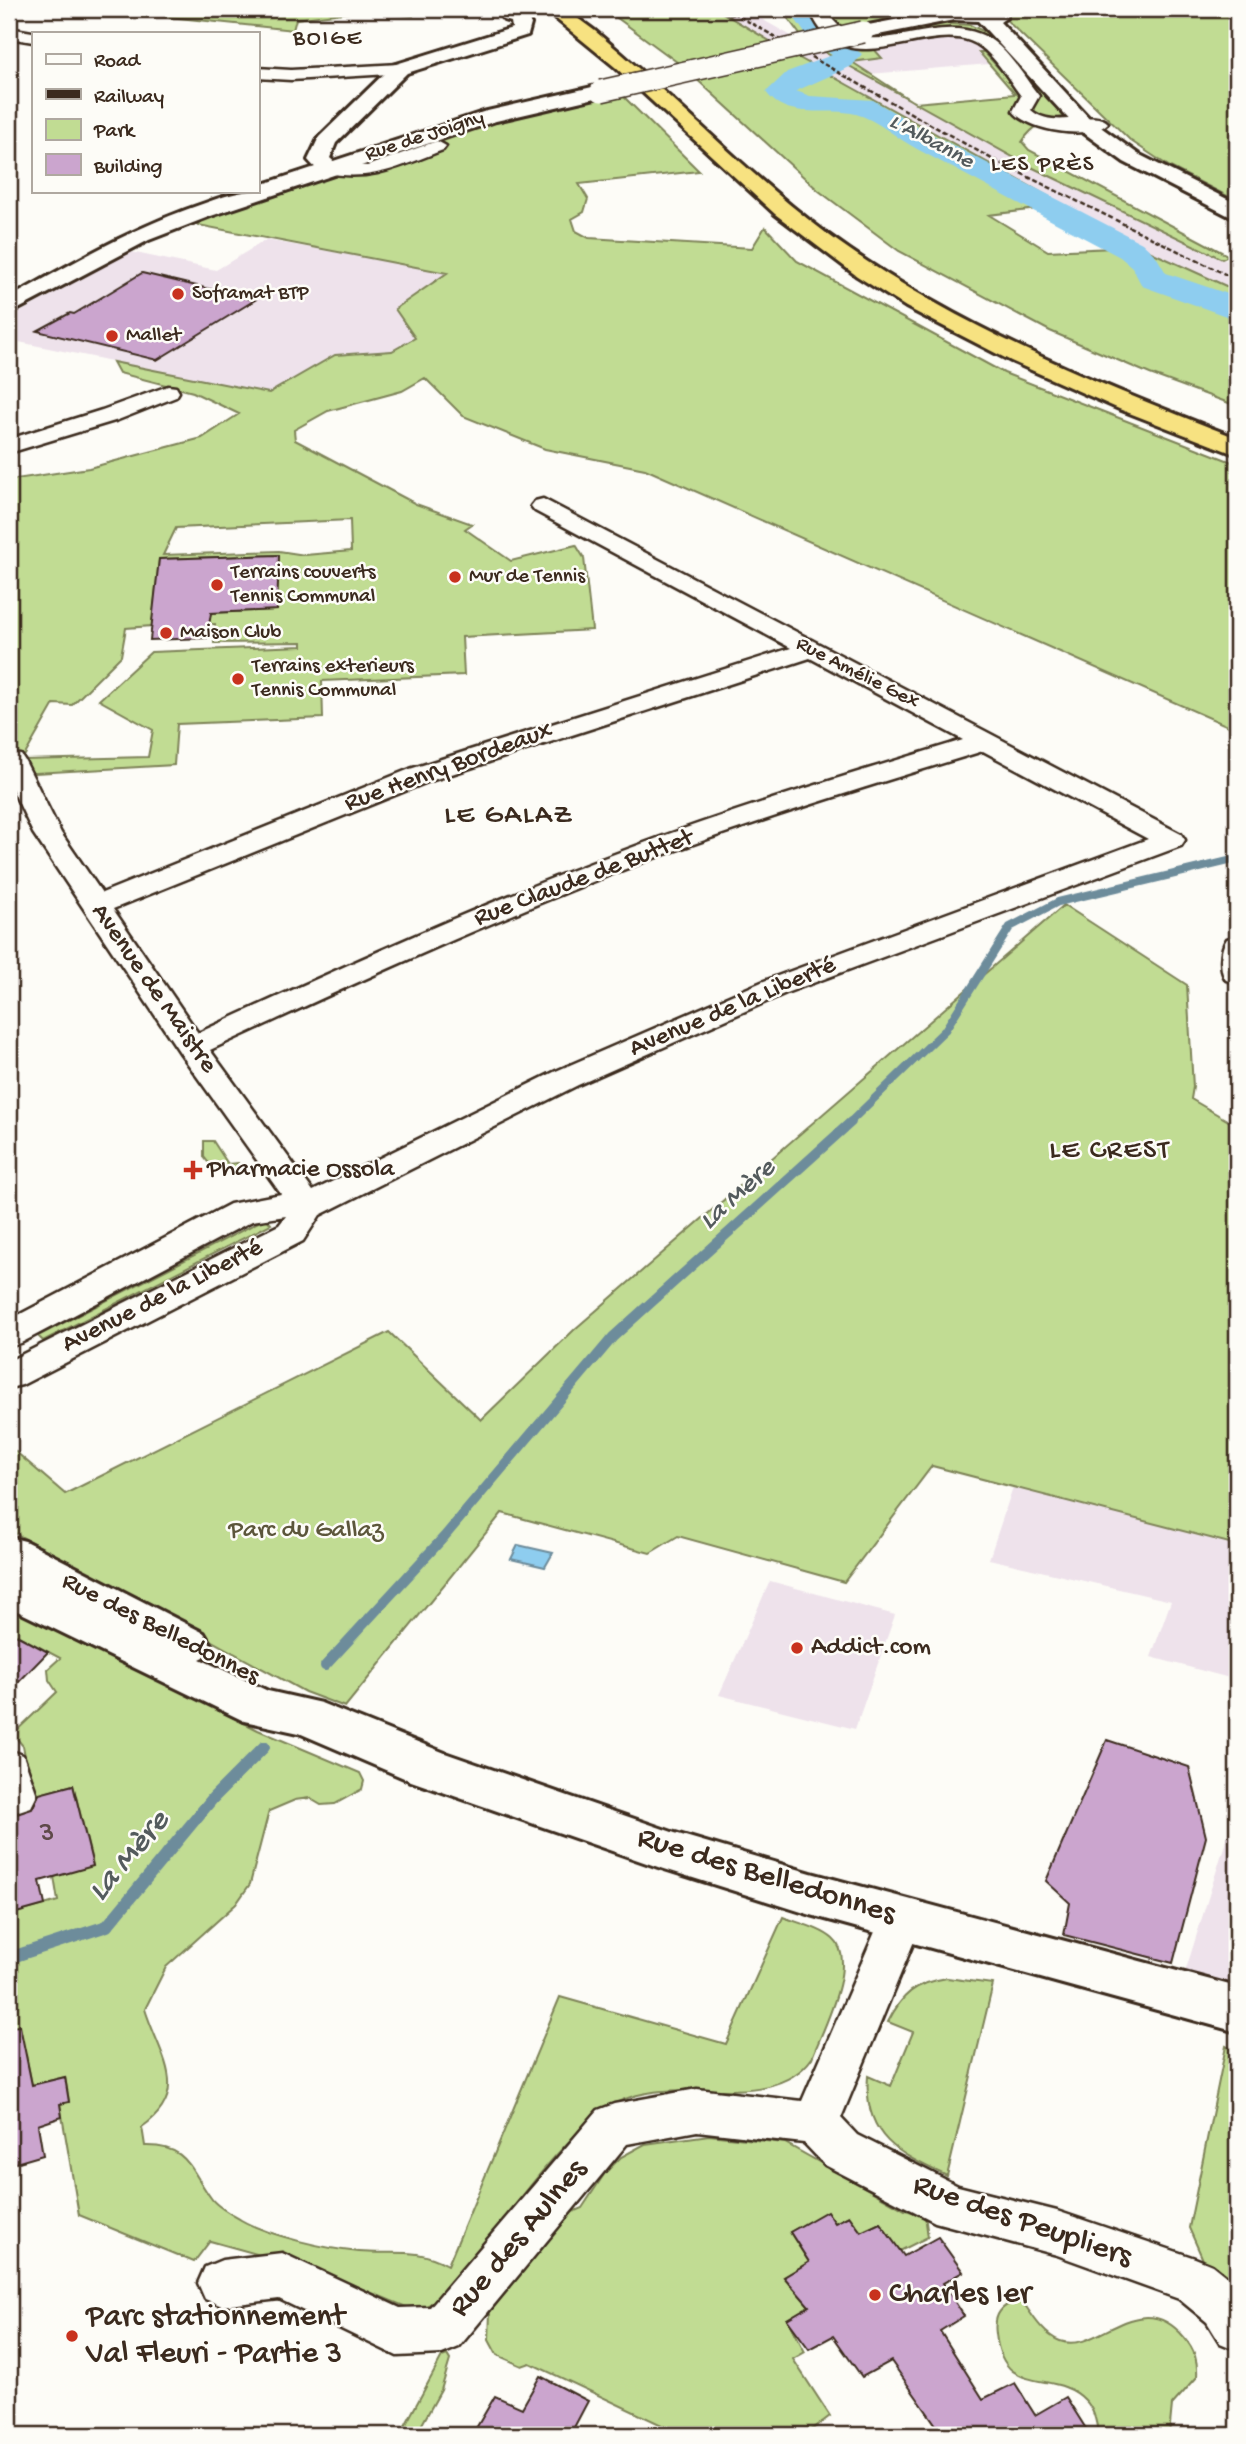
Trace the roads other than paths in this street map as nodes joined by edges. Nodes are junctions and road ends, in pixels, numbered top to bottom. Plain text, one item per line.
1 (505, 9) edge
2 (553, 9) edge
3 (584, 9) edge
4 (817, 9) edge
5 (988, 12) edge
6 (957, 15) edge
7 (9, 33) edge
8 (32, 37) edge
9 (1004, 39) junction
10 (400, 69) junction
11 (259, 73) edge
12 (687, 91) dead end
13 (1091, 123) junction
14 (437, 146) dead end
15 (330, 168) junction
16 (795, 191) dead end
17 (1237, 205) edge
18 (1237, 213) edge
19 (9, 307) edge
20 (168, 392) dead end
21 (1237, 426) edge
22 (9, 446) edge
23 (1237, 447) edge
24 (543, 506) dead end
25 (809, 650) junction
26 (988, 741) junction
27 (12, 761) dead end
28 (1171, 839) joint
29 (96, 906) junction
30 (1237, 945) edge
31 (1237, 974) edge
32 (192, 1046) junction
33 (308, 1208) junction
34 (9, 1335) edge
35 (16, 1362) edge
36 (9, 1553) edge
37 (9, 1588) edge
38 (305, 1716) junction
39 (902, 1917) junction
40 (1237, 2010) edge
41 (817, 2123) junction
42 (222, 2283) dead end
43 (1237, 2326) edge

1 - 10 main road
2 - 23 highway
3 - 12 highway
4 - 13 street
5 - 6 main road, Rue de Joigny
5 - 9 main road
5 - 13 main road
6 - 9 main road, Rue de Joigny
6 - 15 main road, Rue de Joigny, bridge
7 - 8 street
9 - 13 main road
10 - 11 street
10 - 15 main road
13 - 17 main road
13 - 18 main road
14 - 15 street
15 - 19 main road, Rue de Joigny
16 - 21 highway
20 - 22 street
24 - 25 street, Rue Amélie Gex
25 - 26 street, Rue Amélie Gex
25 - 29 street, Rue Henry Bordeaux
26 - 28 street, Rue Amélie Gex
26 - 32 street, Rue Claude de Buttet
27 - 29 street, Avenue de Maistre
28 - 33 street, Avenue de la Liberté
29 - 32 street, Avenue de Maistre
30 - 31 street
32 - 33 street, Avenue de Maistre
33 - 34 street, Avenue de la Liberté
33 - 35 street, Avenue de la Liberté
36 - 38 main road, Rue des Belledonnes
37 - 38 main road, Rue des Belledonnes
38 - 39 main road, Rue des Belledonnes
39 - 40 main road, Rue des Belledonnes
39 - 41 street
41 - 42 street, Rue des Aulnes
41 - 43 street, Rue des Peupliers

